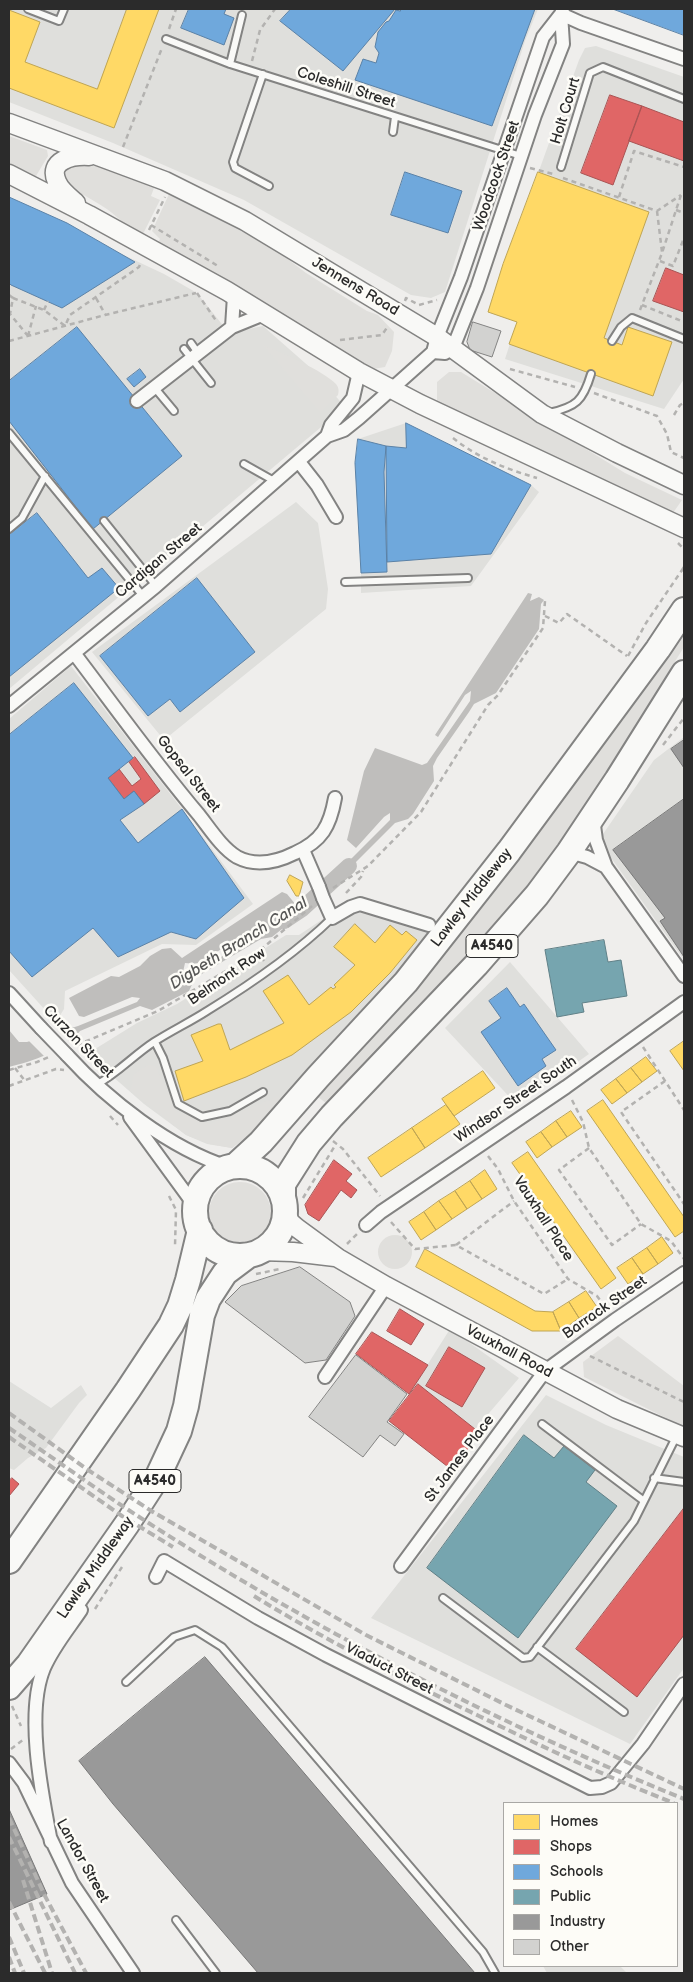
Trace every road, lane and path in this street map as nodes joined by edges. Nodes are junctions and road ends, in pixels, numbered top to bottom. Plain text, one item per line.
1 (28, 9) edge
2 (64, 9) edge
3 (176, 9) edge
4 (275, 9) edge
5 (562, 12) edge
6 (242, 15) dead end
7 (166, 39) junction
8 (684, 59) edge
9 (230, 64) junction
10 (250, 70) junction
11 (263, 74) junction
12 (684, 99) edge
13 (395, 117) junction
14 (9, 123) edge
15 (393, 132) dead end
16 (122, 149) dead end
17 (505, 150) junction
18 (521, 156) junction
19 (100, 157) junction
20 (561, 166) dead end
21 (684, 167) edge
22 (538, 169) dead end
23 (549, 172) dead end
24 (9, 174) edge
25 (560, 176) dead end
26 (270, 186) dead end
27 (682, 194) edge
28 (618, 197) junction
29 (676, 210) junction
30 (657, 212) junction
31 (684, 213) edge
32 (89, 215) junction
33 (684, 238) edge
34 (662, 253) junction
35 (141, 260) dead end
36 (660, 261) junction
37 (9, 295) edge
38 (234, 296) junction
39 (444, 297) dead end
40 (13, 298) junction
41 (96, 298) junction
42 (48, 300) dead end
43 (642, 305) junction
44 (36, 306) junction
45 (44, 310) junction
46 (398, 313) junction
47 (264, 314) junction
48 (105, 315) junction
49 (636, 319) junction
50 (684, 322) edge
51 (65, 326) junction
52 (229, 329) junction
53 (28, 336) junction
54 (684, 339) edge
55 (340, 340) dead end
56 (9, 341) edge
57 (612, 342) dead end
58 (435, 345) junction
59 (453, 348) junction
60 (191, 351) junction
61 (359, 372) junction
62 (590, 374) dead end
63 (374, 380) junction
64 (212, 383) dead end
65 (396, 384) junction
66 (154, 387) junction
67 (353, 398) junction
68 (137, 400) dead end
69 (684, 403) edge
70 (174, 411) dead end
71 (542, 414) junction
72 (674, 415) dead end
73 (657, 416) dead end
74 (9, 433) edge
75 (448, 434) dead end
76 (327, 436) junction
77 (684, 458) edge
78 (299, 462) junction
79 (244, 464) dead end
80 (45, 476) junction
81 (544, 480) dead end
82 (276, 482) junction
83 (684, 485) edge
84 (336, 517) dead end
85 (104, 521) dead end
86 (684, 528) edge
87 (9, 529) edge
88 (684, 570) edge
89 (468, 578) dead end
90 (345, 582) dead end
91 (156, 586) junction
92 (144, 596) junction
93 (684, 610) edge
94 (544, 616) dead end
95 (74, 653) junction
96 (684, 673) edge
97 (9, 706) edge
98 (335, 798) dead end
99 (593, 816) junction
100 (303, 850) junction
101 (568, 852) junction
102 (606, 867) junction
103 (363, 871) dead end
104 (336, 916) junction
105 (429, 925) dead end
106 (684, 976) edge
107 (9, 993) edge
108 (684, 1002) edge
109 (637, 1037) junction
110 (155, 1042) junction
111 (15, 1068) dead end
112 (66, 1070) dead end
113 (25, 1081) junction
114 (665, 1081) junction
115 (96, 1085) junction
116 (9, 1086) edge
117 (566, 1087) junction
118 (263, 1092) dead end
119 (684, 1110) edge
120 (126, 1111) junction
121 (107, 1112) dead end
122 (119, 1126) dead end
123 (480, 1145) junction
124 (589, 1148) junction
125 (232, 1166) junction
126 (168, 1192) dead end
127 (514, 1201) junction
128 (289, 1203) junction
129 (684, 1204) edge
130 (195, 1206) junction
131 (384, 1209) junction
132 (641, 1224) junction
133 (366, 1225) joint
134 (200, 1230) junction
135 (456, 1245) junction
136 (339, 1249) junction
137 (175, 1253) dead end
138 (254, 1253) junction
139 (684, 1259) edge
140 (684, 1273) edge
141 (568, 1279) junction
142 (386, 1286) junction
143 (615, 1320) junction
144 (575, 1348) junction
145 (546, 1371) junction
146 (325, 1377) dead end
147 (684, 1402) edge
148 (542, 1424) dead end
149 (681, 1435) edge
150 (654, 1478) junction
151 (684, 1482) edge
152 (644, 1501) junction
153 (127, 1524) junction
154 (9, 1561) edge
155 (401, 1566) dead end
156 (156, 1577) dead end
157 (443, 1598) dead end
158 (538, 1647) junction
159 (126, 1682) dead end
160 (684, 1684) edge
161 (9, 1687) edge
162 (624, 1712) dead end
163 (9, 1763) edge
164 (51, 1842) junction
165 (176, 1920) dead end
166 (133, 1973) edge
167 (216, 1973) edge
168 (495, 1973) edge

1 - 2 lane
3 - 7 path
4 - 10 path
5 - 8 street
5 - 17 street, Woodcock Street
5 - 18 street, Woodcock Street
6 - 9 lane
7 - 9 lane, Coleshill Street
7 - 16 path
9 - 10 lane, Coleshill Street
10 - 11 lane, Coleshill Street
11 - 13 lane, Coleshill Street
11 - 26 lane
12 - 20 lane, Holt Court
13 - 15 lane
13 - 17 lane, Coleshill Street
14 - 19 main road, Jennens Road
17 - 18 lane, Coleshill Street
17 - 58 street, Woodcock Street
18 - 59 street, Woodcock Street
19 - 32 main road
19 - 46 main road, Jennens Road
21 - 28 path
22 - 23 path
24 - 32 main road
25 - 28 path
27 - 29 path
27 - 30 path
28 - 30 path
29 - 31 path
29 - 34 path
30 - 34 path
32 - 38 main road
33 - 36 path
34 - 36 path
35 - 41 path
36 - 43 path
37 - 40 path
38 - 47 main road
38 - 52 street
39 - 46 path
40 - 44 path
40 - 53 path
41 - 48 path
41 - 51 path
42 - 45 path
43 - 49 path
43 - 50 path
44 - 45 path
44 - 53 path
45 - 51 path
46 - 55 path
46 - 58 main road, Jennens Road
47 - 52 street
47 - 61 main road
48 - 51 path
48 - 52 path
49 - 54 lane
49 - 57 lane
51 - 53 path
52 - 60 street
53 - 56 path
58 - 59 main road, Jennens Road
58 - 65 street, Cardigan Street
59 - 71 main road, Jennens Road
60 - 64 lane
60 - 66 street
61 - 63 main road
61 - 67 street, Cardigan Street
62 - 71 lane
63 - 65 main road
63 - 67 street
65 - 76 street, Cardigan Street
65 - 86 main road
66 - 68 street
66 - 70 lane
67 - 76 street, Cardigan Street
69 - 72 path
71 - 83 main road, Jennens Road
73 - 77 path
74 - 80 lane
75 - 81 path
76 - 78 street, Cardigan Street
78 - 82 street, Cardigan Street
78 - 84 street
79 - 82 lane
80 - 87 lane
80 - 92 lane
82 - 91 street, Cardigan Street
85 - 91 lane
88 - 94 path
89 - 90 lane
91 - 92 street, Cardigan Street
92 - 95 street, Cardigan Street
93 - 125 highway, Lawley Middleway / A4540
95 - 97 street, Cardigan Street
95 - 100 street, Gopsal Street
96 - 99 highway, A4540
98 - 100 street
99 - 101 highway, A4540
99 - 102 street
100 - 104 street
101 - 102 street
101 - 128 highway, A4540
102 - 106 street
103 - 104 path
104 - 105 street
104 - 110 lane, Belmont Row
107 - 115 street, Curzon Street, bridge
108 - 109 street, Windsor Street South
109 - 114 path
109 - 117 street, Windsor Street South
110 - 115 lane, Belmont Row
110 - 118 lane
111 - 113 path
112 - 113 path
113 - 116 path
114 - 119 path
114 - 129 path
115 - 120 street, Curzon Street
117 - 123 street, Windsor Street South
117 - 124 path
120 - 125 street, Curzon Street
120 - 130 street, Curzon Street
121 - 122 path
123 - 127 path, Vauxhall Place
123 - 131 street, Windsor Street South
124 - 132 path
124 - 132 path
125 - 128 highway
125 - 130 highway, A4540
126 - 137 path
127 - 135 path
127 - 141 path, Vauxhall Place
128 - 131 path
128 - 136 main road, Vauxhall Road
128 - 138 highway, A4540
130 - 134 highway
131 - 133 street, Windsor Street South
131 - 135 path
132 - 139 path
133 - 136 path
134 - 138 highway
134 - 154 highway
135 - 141 path
136 - 138 main road, Vauxhall Road
136 - 142 main road, Vauxhall Road
138 - 153 highway, Lawley Middleway / A4540
140 - 143 street, Barrack Street
141 - 143 path, Vauxhall Place
142 - 145 main road, Vauxhall Road
142 - 146 street
143 - 144 street, Barrack Street
144 - 145 street, Barrack Street
144 - 147 path
145 - 149 main road, Vauxhall Road
145 - 155 street, St James Place
148 - 152 lane
149 - 150 lane
150 - 151 lane
150 - 152 lane
152 - 158 lane
153 - 161 highway, Lawley Middleway / A4540
153 - 164 street
156 - 160 street, Viaduct Street
157 - 158 lane
158 - 162 lane
159 - 168 lane
163 - 164 street, Landor Street
164 - 166 street, Landor Street
165 - 167 lane

